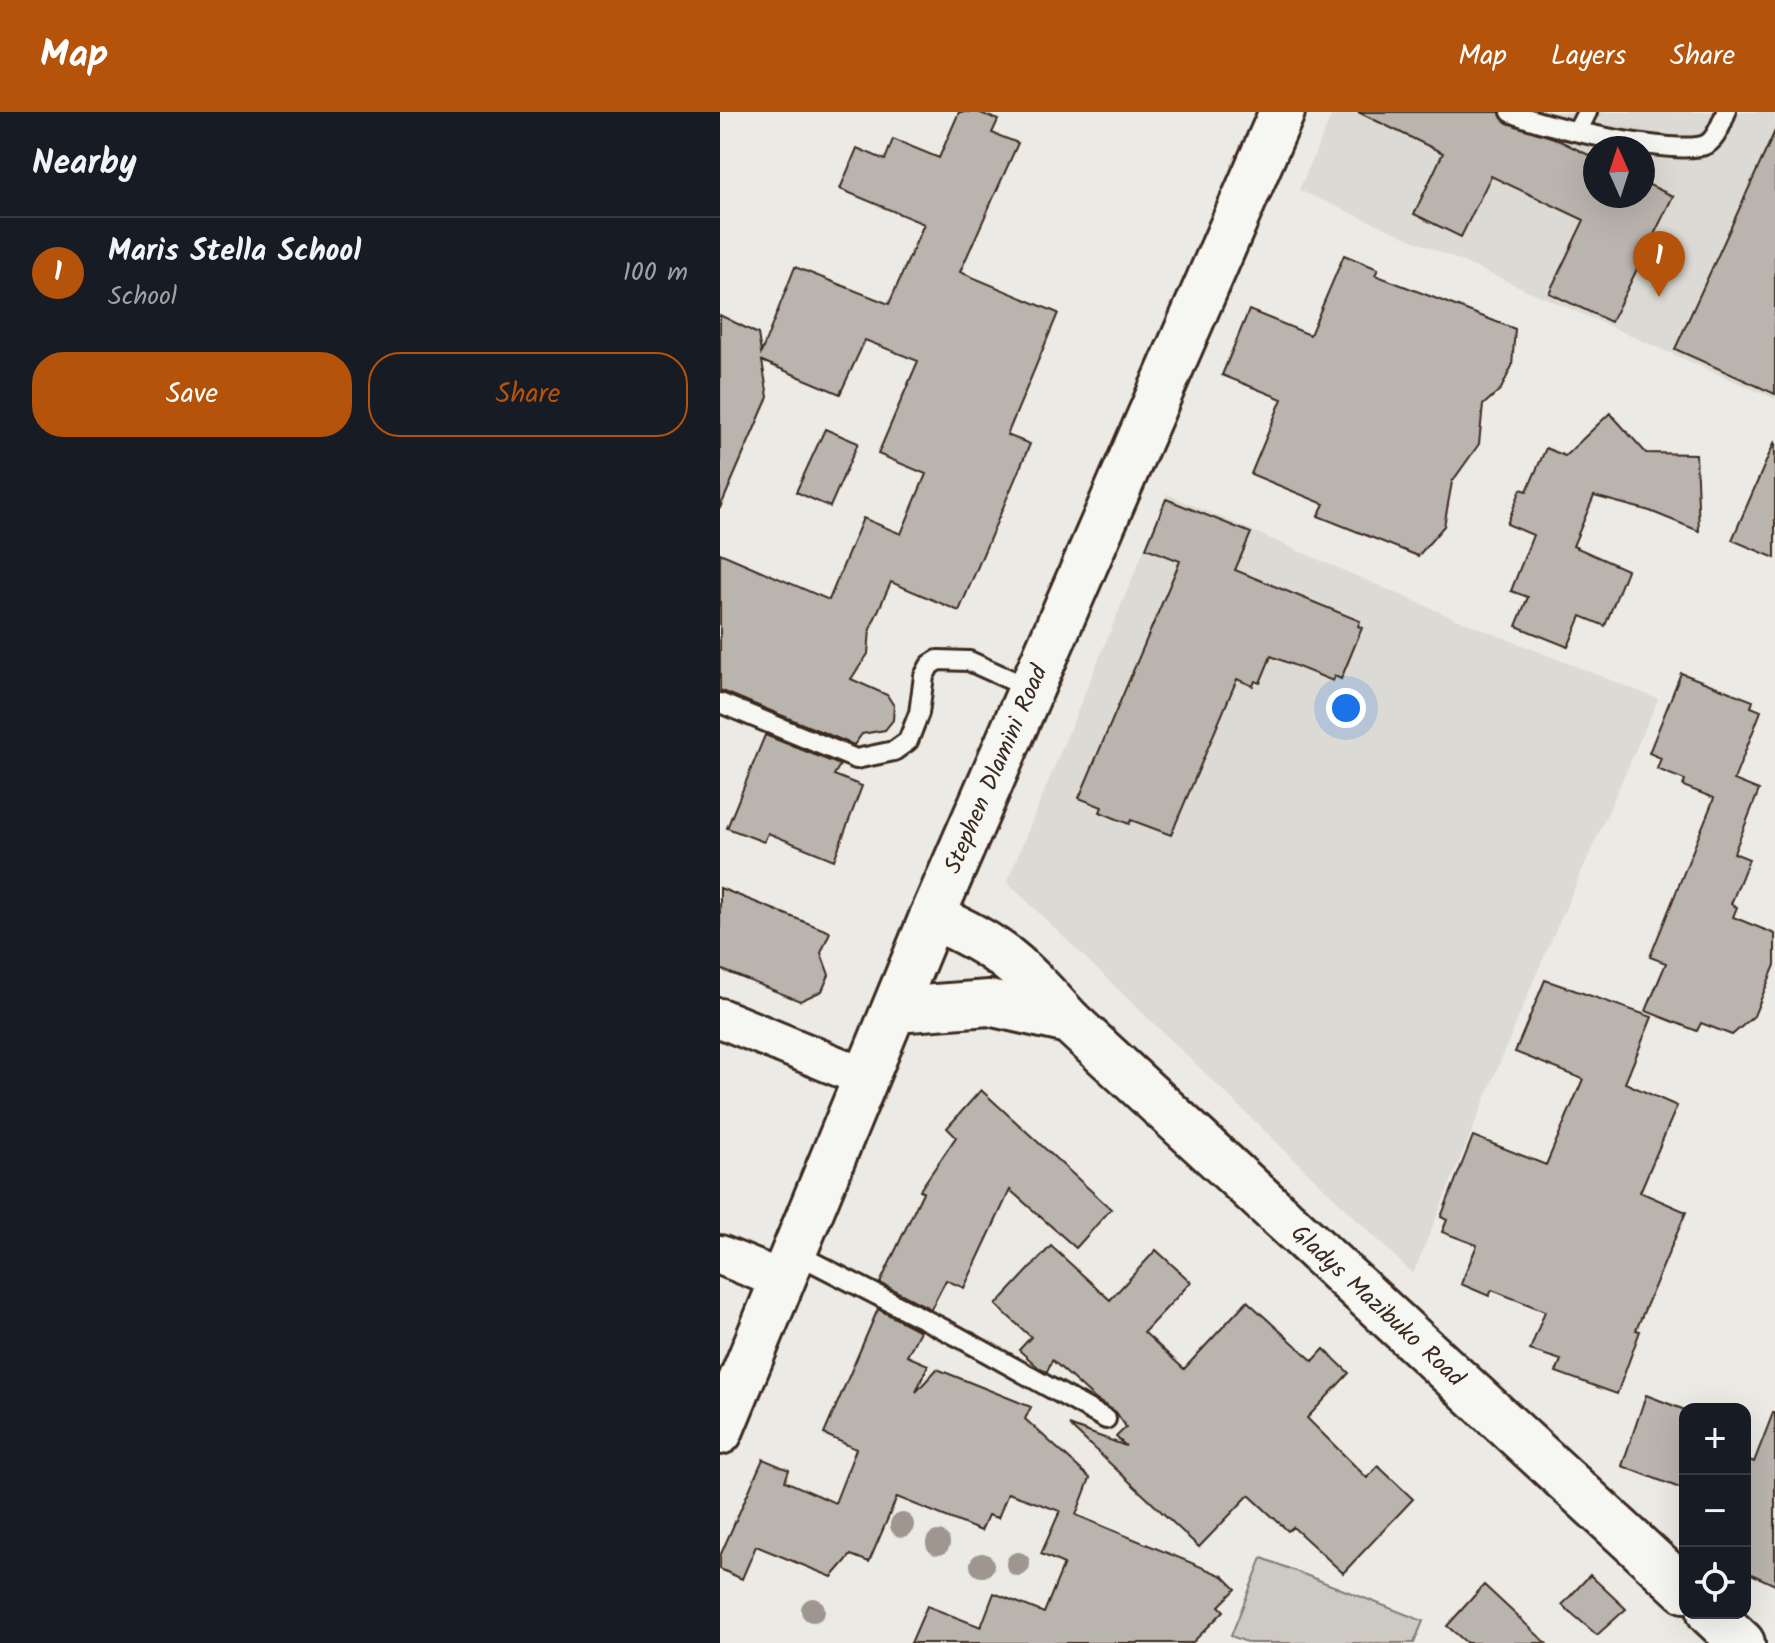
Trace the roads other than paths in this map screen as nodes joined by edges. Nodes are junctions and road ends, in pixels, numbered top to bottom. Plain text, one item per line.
1 (1282, 112) edge
2 (1511, 112) edge
3 (1587, 112) edge
4 (1726, 112) edge
5 (1578, 130) junction
6 (1031, 689) junction
7 (720, 703) edge
8 (932, 917) junction
9 (895, 1010) junction
10 (720, 1018) edge
11 (1069, 1021) junction
12 (866, 1078) junction
13 (720, 1255) edge
14 (787, 1266) junction
15 (1106, 1419) dead end
16 (720, 1432) edge
17 (1679, 1584) edge
18 (1716, 1619) edge
19 (1742, 1643) edge

1 - 6 street, Stephen Dlamini Road
2 - 5 lane
3 - 5 lane
4 - 5 lane
6 - 7 lane
6 - 8 street, Stephen Dlamini Road
8 - 9 street, Stephen Dlamini Road
8 - 11 street, Gladys Mazibuko Road
9 - 11 street
9 - 12 street, Stephen Dlamini Road
10 - 12 street
11 - 17 street, Gladys Mazibuko Road
12 - 14 street, Stephen Dlamini Road
13 - 14 street
14 - 15 lane
14 - 16 street, Stephen Dlamini Road
18 - 19 street

